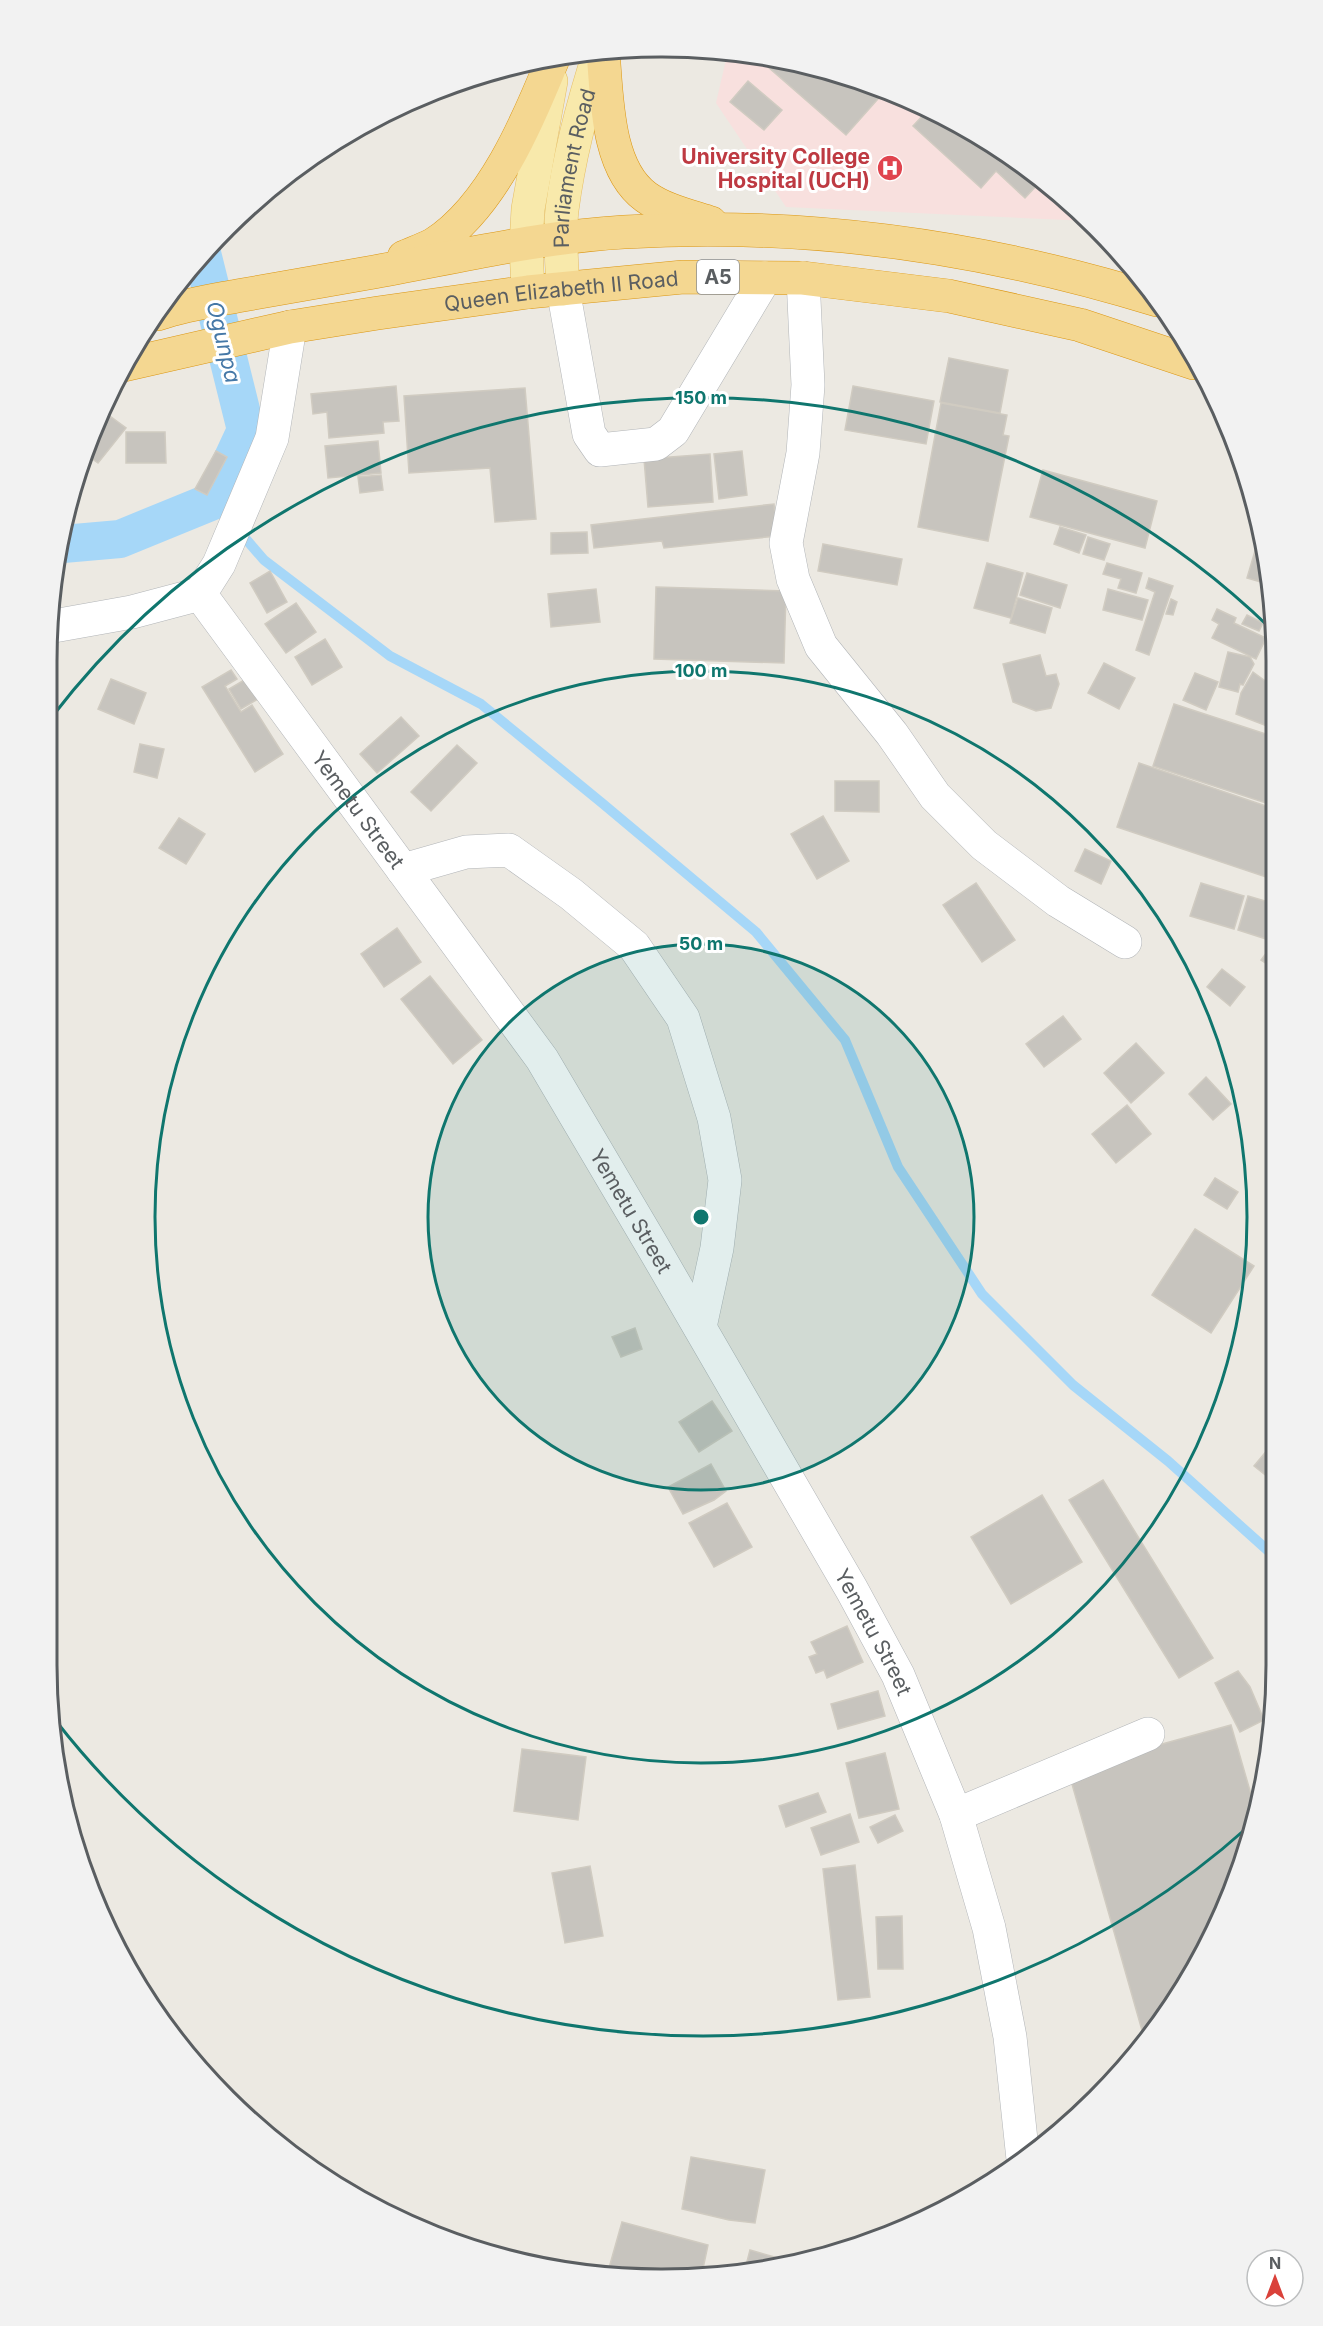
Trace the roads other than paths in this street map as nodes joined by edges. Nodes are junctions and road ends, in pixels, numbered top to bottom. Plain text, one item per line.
1 (599, 60) edge
2 (603, 60) edge
3 (553, 67) edge
4 (550, 68) edge
5 (727, 228) junction
6 (561, 239) junction
7 (526, 244) junction
8 (342, 278) junction
9 (765, 278) junction
10 (803, 278) junction
11 (563, 289) junction
12 (528, 292) junction
13 (1142, 296) edge
14 (170, 310) edge
15 (290, 327) junction
16 (1186, 360) edge
17 (136, 362) edge
18 (200, 594) junction
19 (58, 625) edge
20 (403, 870) junction
21 (1125, 942) dead end
22 (700, 1328) junction
23 (1148, 1734) dead end
24 (956, 1815) junction
25 (1022, 2149) edge

1 - 6 main road, Parliament Road
2 - 5 highway
3 - 7 main road, Parliament Road
4 - 8 highway
5 - 6 highway, Queen Elizabeth II Road / A5
5 - 13 highway, Queen Elizabeth II Road / A5
6 - 7 highway, Queen Elizabeth II Road / A5
6 - 11 main road, Parliament Road
7 - 8 highway, Queen Elizabeth II Road / A5
7 - 12 main road, Parliament Road
8 - 14 highway, Queen Elizabeth II Road / A5
9 - 10 highway, Queen Elizabeth II Road / A5
9 - 11 highway, Queen Elizabeth II Road / A5
9 - 11 street
10 - 16 highway, Queen Elizabeth II Road / A5
10 - 21 street
11 - 12 highway, Queen Elizabeth II Road / A5
12 - 15 highway, Queen Elizabeth II Road / A5
15 - 17 highway, Queen Elizabeth II Road / A5
15 - 18 street
18 - 19 street
18 - 20 street, Yemetu Street
20 - 22 street, Yemetu Street
20 - 22 street
22 - 24 street, Yemetu Street
23 - 24 street
24 - 25 street, Yemetu Street

